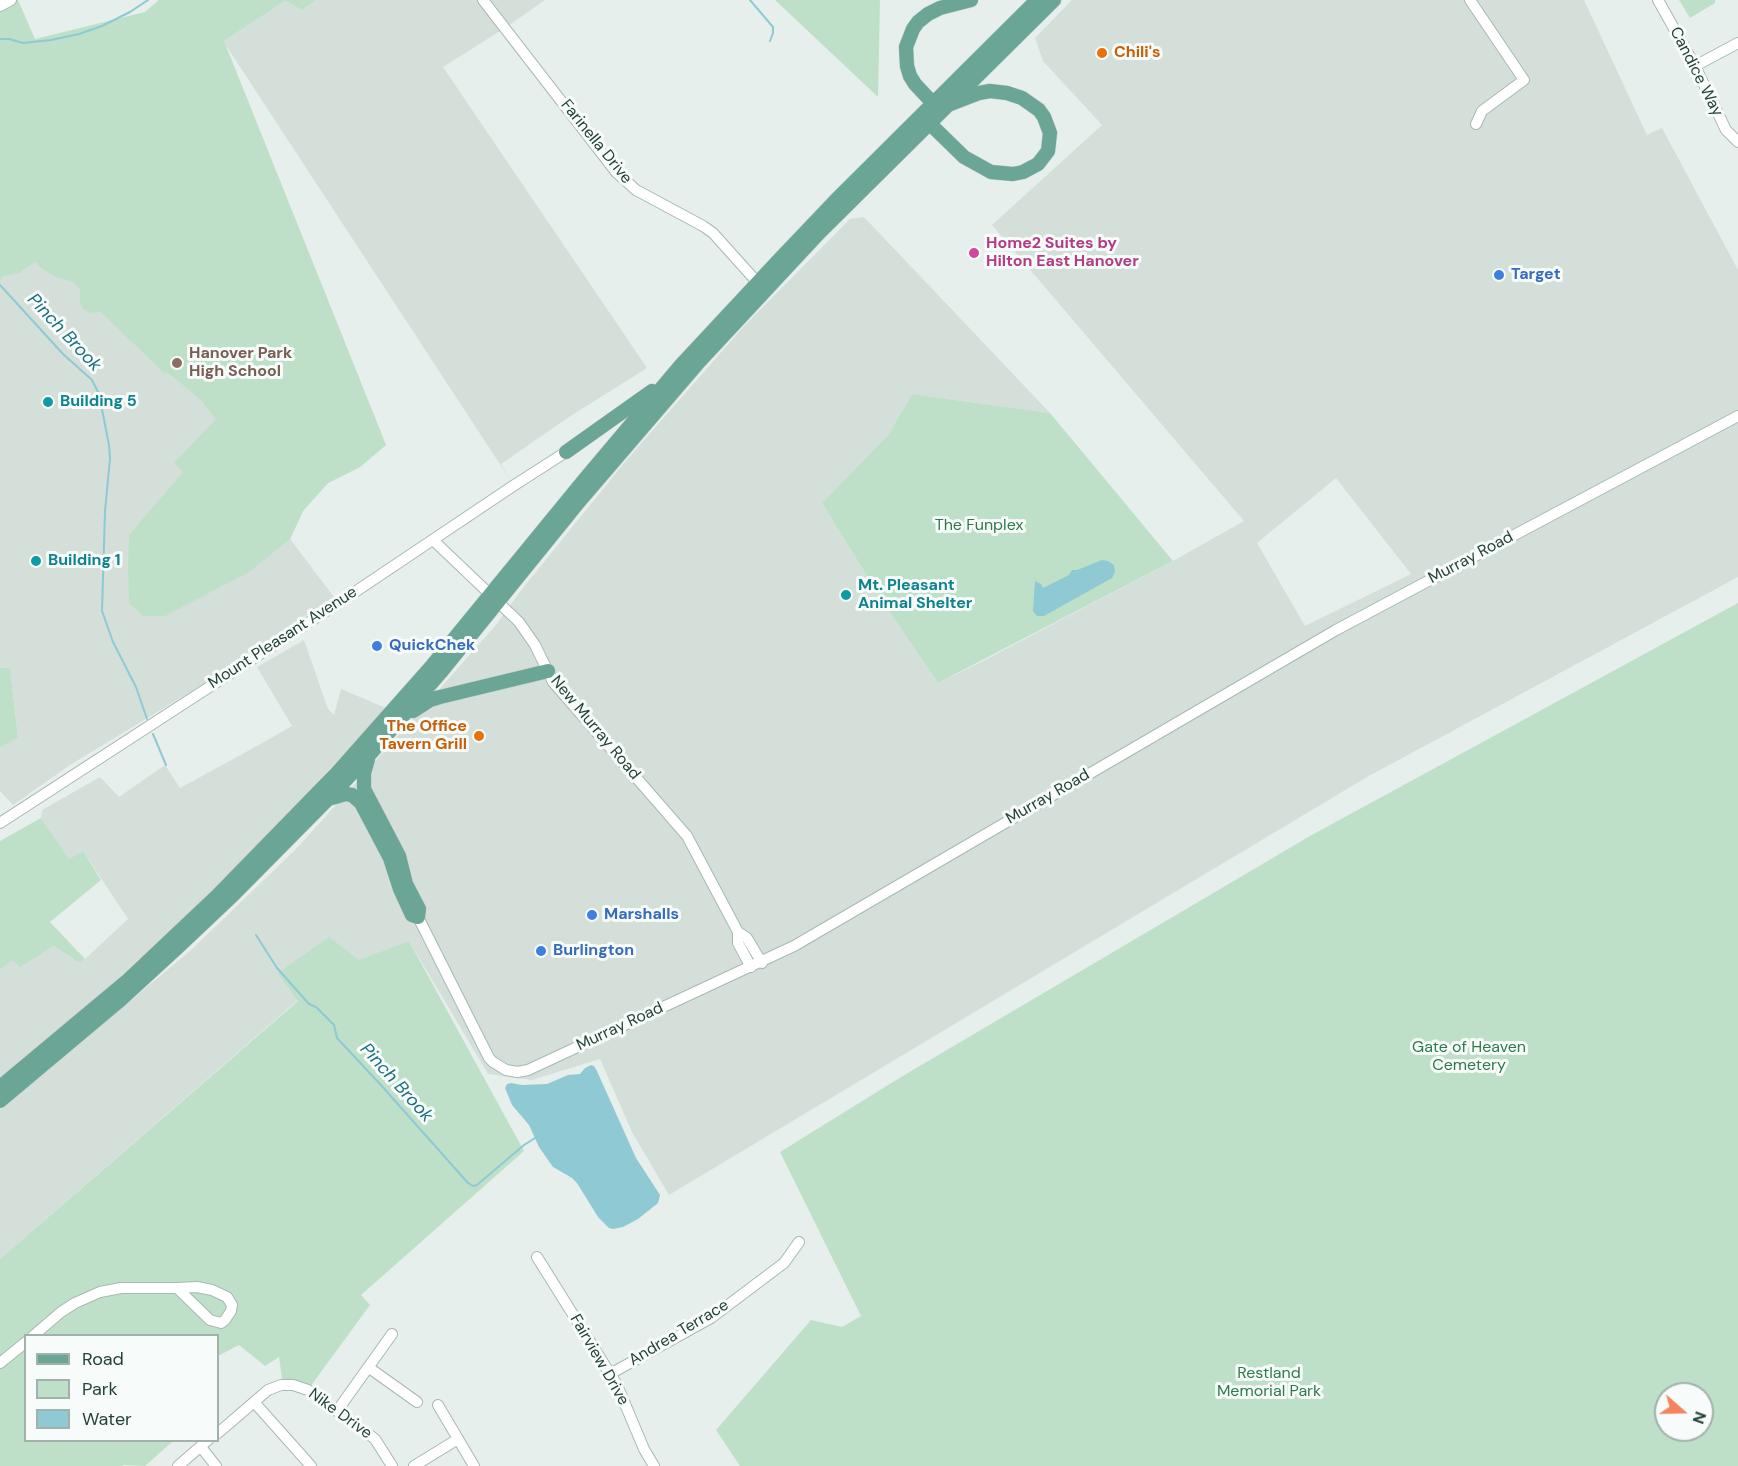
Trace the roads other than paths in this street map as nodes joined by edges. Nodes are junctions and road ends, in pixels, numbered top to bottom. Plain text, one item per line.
1 (11, 0) edge
2 (483, 0) edge
3 (971, 0) edge
4 (1037, 0) edge
5 (1054, 0) edge
6 (1470, 0) edge
7 (1658, 0) edge
8 (0, 6) edge
9 (1738, 43) edge
10 (1695, 66) junction
11 (934, 102) junction
12 (948, 105) junction
13 (925, 119) junction
14 (1476, 124) dead end
15 (1738, 142) edge
16 (757, 282) junction
17 (673, 376) junction
18 (1738, 416) edge
19 (566, 452) joint
20 (433, 540) junction
21 (494, 599) junction
22 (548, 671) junction
23 (393, 728) junction
24 (371, 753) junction
25 (328, 799) junction
26 (0, 823) edge
27 (418, 917) junction
28 (756, 965) junction
29 (0, 1088) edge
30 (0, 1101) edge
31 (799, 1242) dead end
32 (537, 1257) dead end
33 (177, 1288) junction
34 (34, 1334) edge
35 (392, 1334) dead end
36 (24, 1344) edge
37 (0, 1363) edge
38 (368, 1367) junction
39 (610, 1374) junction
40 (254, 1402) junction
41 (417, 1402) dead end
42 (438, 1405) dead end
43 (337, 1411) junction
44 (219, 1432) edge
45 (458, 1439) junction
46 (204, 1444) edge
47 (178, 1466) edge
48 (216, 1466) edge
49 (311, 1466) edge
50 (392, 1466) edge
51 (414, 1466) edge
52 (474, 1466) edge
53 (654, 1466) edge

1 - 8 street
2 - 16 street, Farinella Drive
3 - 11 main road
4 - 11 main road
5 - 12 main road
6 - 14 street
7 - 10 street, Candice Way
9 - 10 street
10 - 15 street, Candice Way
11 - 12 main road
11 - 13 main road
12 - 13 main road
12 - 13 main road
13 - 16 main road
13 - 21 main road
16 - 17 main road
17 - 19 main road
17 - 21 main road
18 - 28 street, Murray Road
19 - 20 street, Mount Pleasant Avenue
20 - 21 street, New Murray Road
20 - 26 street, Mount Pleasant Avenue
21 - 22 street, New Murray Road
21 - 23 main road
21 - 29 main road
22 - 23 main road
22 - 28 street, New Murray Road
23 - 24 main road
24 - 25 main road
24 - 27 main road
25 - 27 main road
25 - 30 main road
27 - 28 street, Murray Road
31 - 39 street, Andrea Terrace
32 - 39 street, Fairview Drive
33 - 33 street
33 - 34 street
35 - 38 street
36 - 37 street
38 - 41 street
38 - 43 street
39 - 53 street, Fairview Drive
40 - 43 street, Nike Drive
40 - 44 street, Nike Drive
40 - 49 street
42 - 45 street
43 - 50 street, Nike Drive
45 - 51 street
45 - 52 street
46 - 47 street
46 - 48 street

